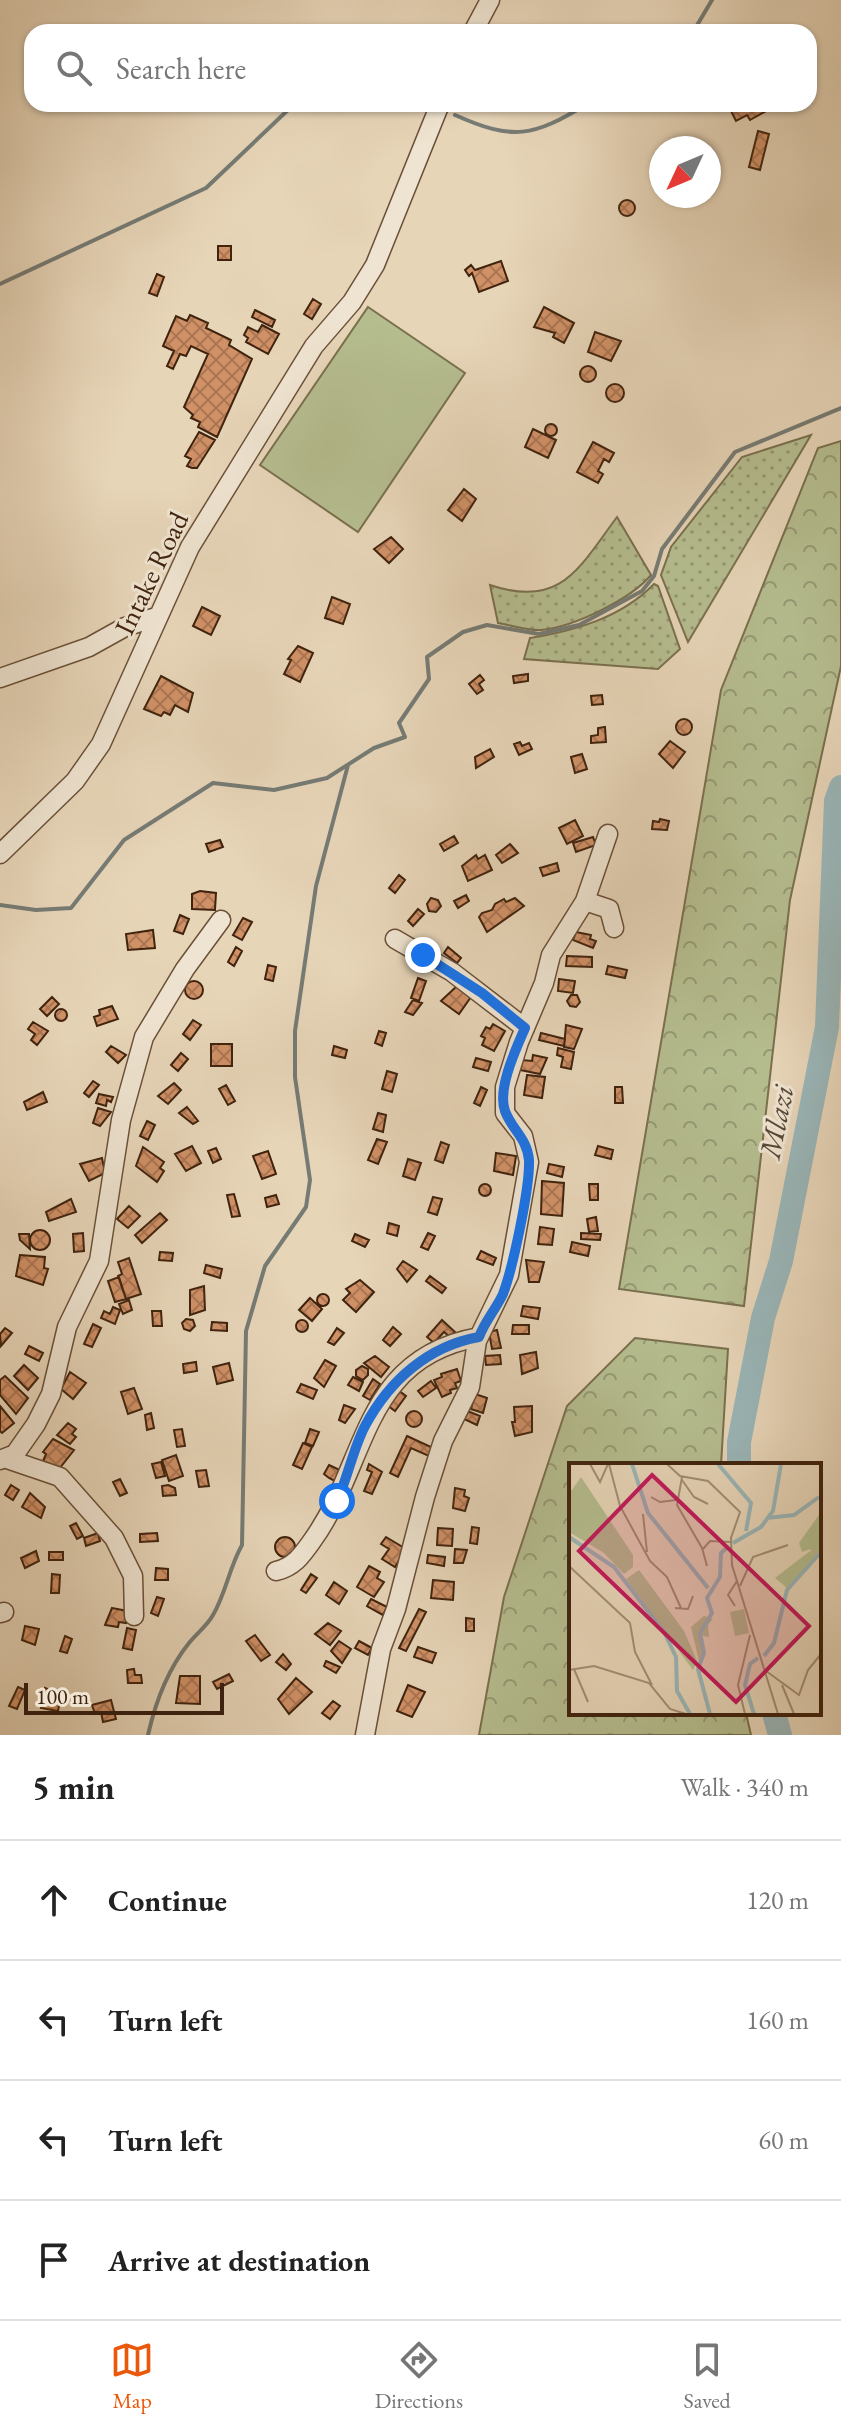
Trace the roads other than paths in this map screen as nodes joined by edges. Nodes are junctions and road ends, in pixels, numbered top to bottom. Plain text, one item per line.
1 (490, 0) edge
2 (477, 24) edge
3 (437, 112) edge
4 (156, 617) junction
5 (0, 678) edge
6 (608, 834) dead end
7 (0, 854) edge
8 (585, 901) junction
9 (221, 920) dead end
10 (614, 928) dead end
11 (395, 939) dead end
12 (525, 1028) junction
13 (479, 1337) junction
14 (3, 1460) edge
15 (276, 1571) dead end
16 (134, 1616) dead end
17 (365, 1735) edge

1 - 2 street
3 - 4 street, Intake Road
4 - 5 street
4 - 7 street, Intake Road
6 - 8 street
8 - 10 street
8 - 12 street
9 - 14 street
11 - 12 street
12 - 13 street
13 - 15 street
13 - 17 street
14 - 16 street

